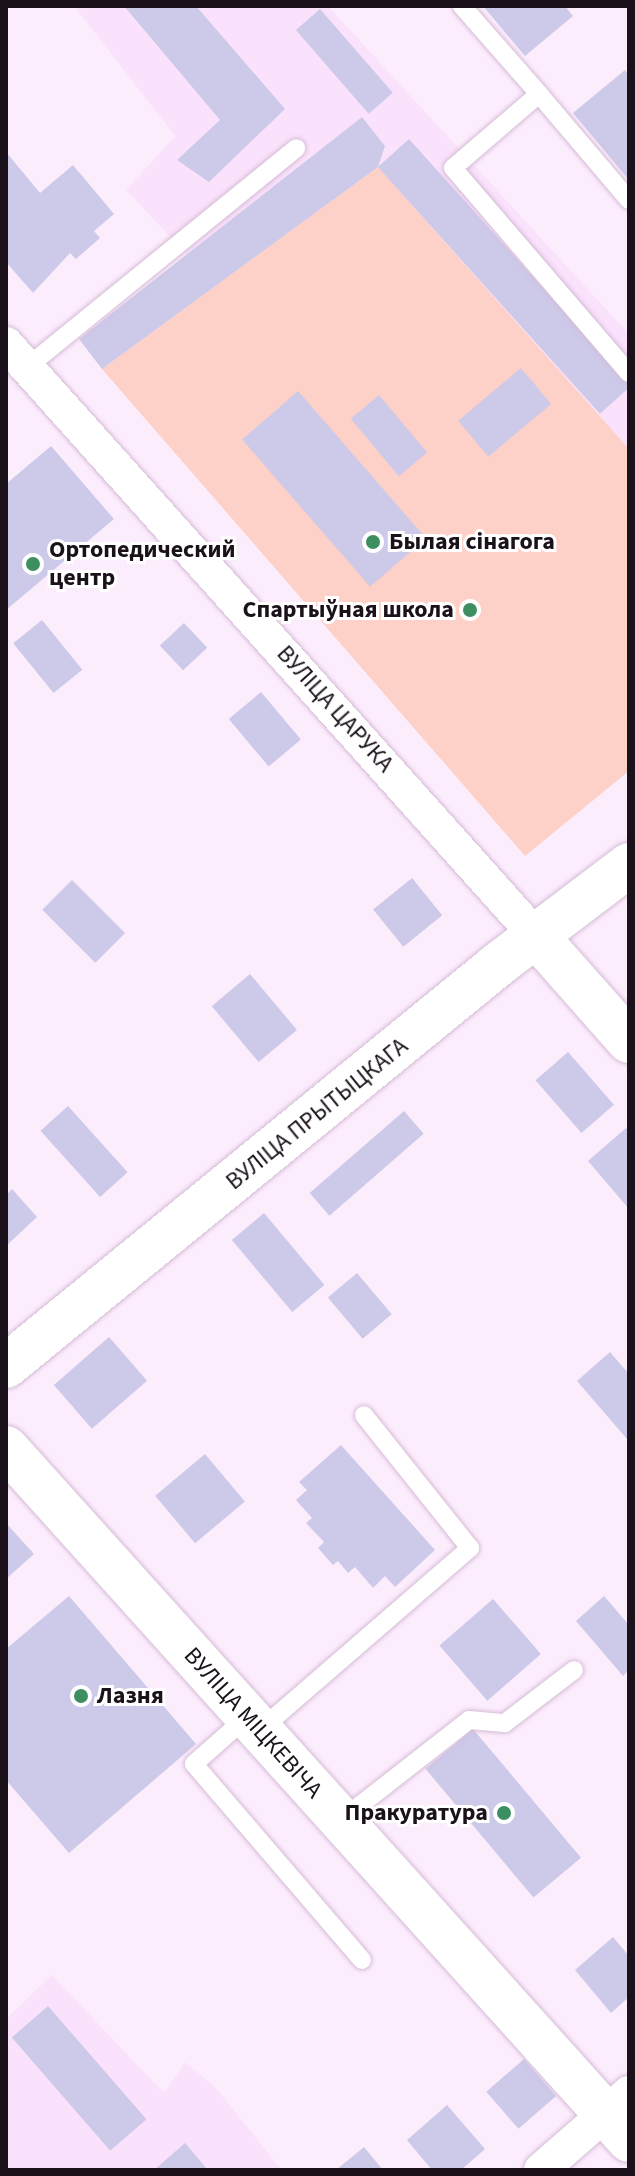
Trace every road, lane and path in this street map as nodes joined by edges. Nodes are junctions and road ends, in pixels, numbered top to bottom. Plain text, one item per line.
1 (462, 6) edge
2 (539, 94) junction
3 (296, 148) dead end
4 (629, 200) edge
5 (13, 365) edge
6 (629, 373) edge
7 (629, 865) edge
8 (537, 937) junction
9 (629, 1041) edge
10 (6, 1366) edge
11 (364, 1415) dead end
12 (6, 1448) edge
13 (574, 1670) dead end
14 (254, 1723) junction
15 (341, 1820) junction
16 (362, 1960) dead end
17 (621, 2115) edge
18 (541, 2170) edge

1 - 2 lane
2 - 4 lane
2 - 6 lane
3 - 5 lane
5 - 8 street, ВУЛІЦА ЦАРУКА
7 - 8 street, ВУЛІЦА ПРЫТЫЦКАГА
8 - 9 street, ВУЛІЦА ЦАРУКА
8 - 10 street, ВУЛІЦА ПРЫТЫЦКАГА
11 - 14 lane
12 - 14 street, ВУЛІЦА МІЦКЕВІЧА
13 - 15 lane
14 - 15 street, ВУЛІЦА МІЦКЕВІЧА
14 - 16 lane
15 - 17 street, ВУЛІЦА МІЦКЕВІЧА
17 - 18 street

